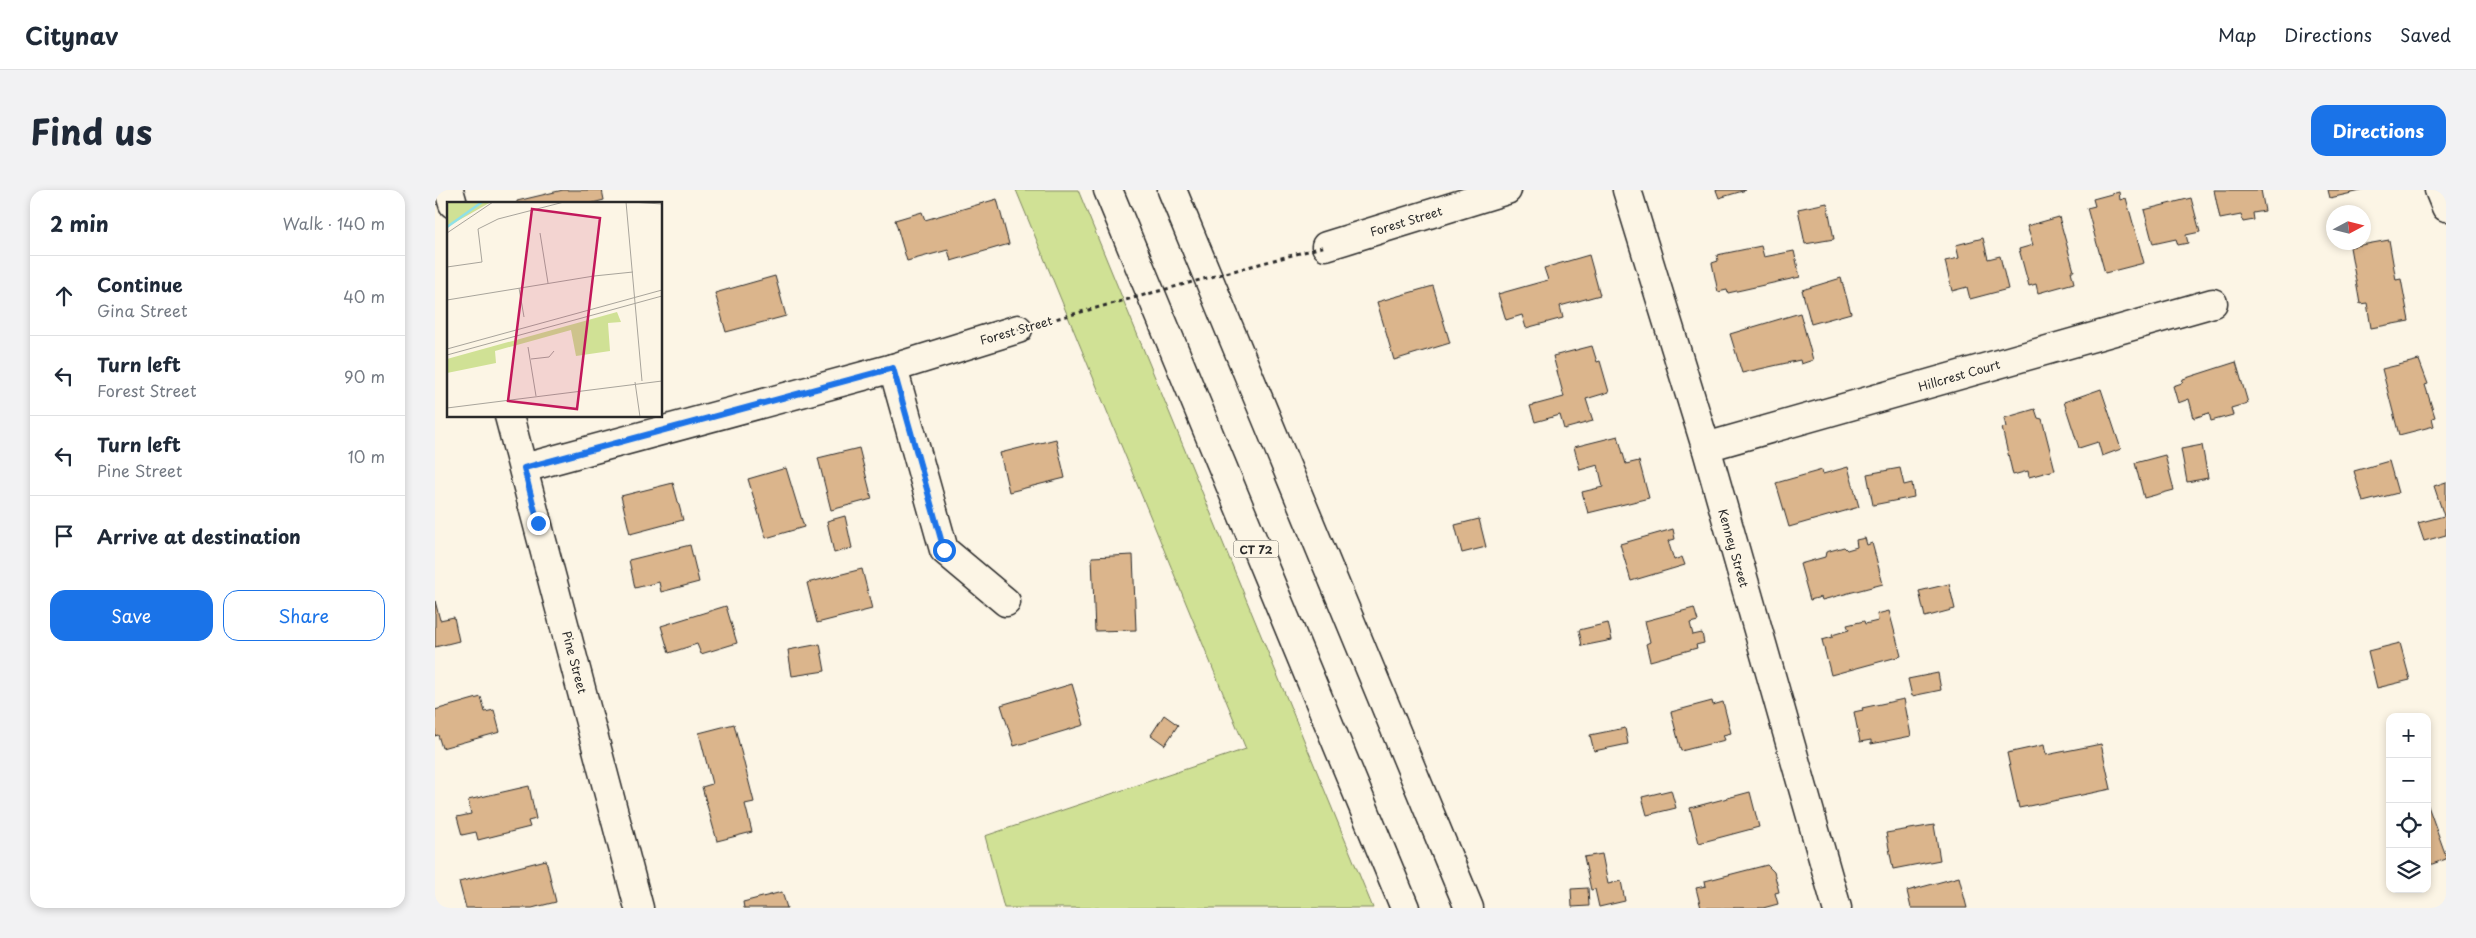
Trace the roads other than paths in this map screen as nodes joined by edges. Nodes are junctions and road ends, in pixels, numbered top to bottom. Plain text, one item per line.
1 (1108, 190) edge
2 (1172, 190) edge
3 (1507, 190) edge
4 (1627, 190) edge
5 (2439, 190) edge
6 (2446, 207) edge
7 (1326, 246) road end
8 (2213, 303) dead end
9 (1018, 329) road end
10 (893, 368) junction
11 (510, 418) edge
12 (1706, 448) junction
13 (524, 468) junction
14 (1006, 602) dead end
15 (639, 908) edge
16 (1405, 908) edge
17 (1469, 908) edge
18 (1837, 908) edge

1 - 16 main road, CT 72
2 - 17 main road
3 - 7 main road, Forest Street
4 - 12 main road, Kenney Street
5 - 6 main road
8 - 12 main road, Hillcrest Court
9 - 10 main road, Forest Street
10 - 13 main road, Forest Street
10 - 14 main road
11 - 13 main road, Pine Street
12 - 18 main road, Kenney Street
13 - 15 main road, Pine Street

